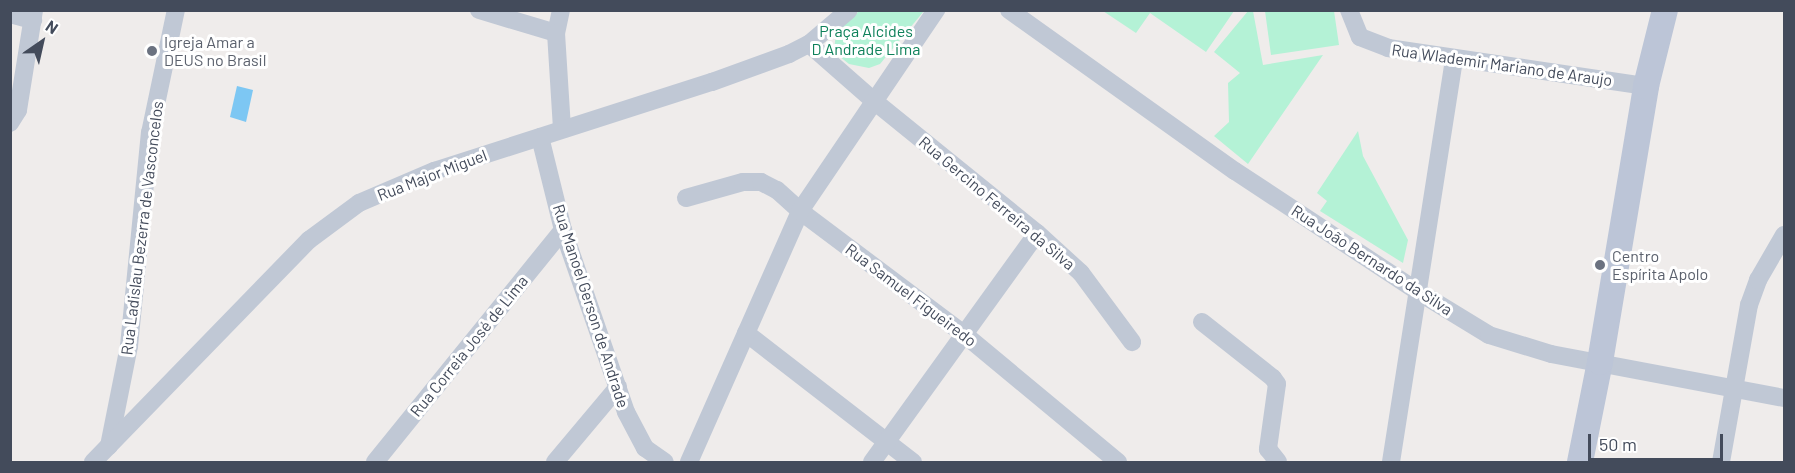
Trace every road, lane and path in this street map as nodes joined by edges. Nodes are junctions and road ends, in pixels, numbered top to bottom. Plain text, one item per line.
1 (176, 10) edge
2 (479, 10) edge
3 (561, 10) edge
4 (849, 10) edge
5 (936, 10) edge
6 (1009, 10) edge
7 (1349, 10) edge
8 (1665, 10) edge
9 (10, 14) edge
10 (34, 15) edge
11 (556, 33) junction
12 (809, 44) junction
13 (1454, 58) junction
14 (1646, 86) junction
15 (874, 101) junction
16 (10, 123) edge
17 (562, 129) junction
18 (540, 137) junction
19 (686, 198) dead end
20 (800, 211) junction
21 (563, 230) junction
22 (1037, 233) junction
23 (1785, 235) edge
24 (1417, 291) junction
25 (1202, 322) dead end
26 (746, 333) junction
27 (965, 335) junction
28 (1132, 342) dead end
29 (1600, 363) junction
30 (618, 387) junction
31 (1734, 390) junction
32 (1785, 398) edge
33 (886, 443) junction
34 (109, 446) junction
35 (93, 462) edge
36 (375, 462) edge
37 (555, 462) edge
38 (665, 462) edge
39 (689, 462) edge
40 (872, 462) edge
41 (913, 462) edge
42 (1118, 462) edge
43 (1278, 462) edge
44 (1391, 462) edge
45 (1580, 462) edge
46 (1721, 462) edge

1 - 34 street, Rua Ladislau Bezerra de Vasconcelos
2 - 11 street
3 - 11 street
4 - 12 street, Rua Major Miguel
5 - 15 street
6 - 24 street, Rua João Bernardo da Silva
7 - 13 street, Rua Wlademir Mariano de Araujo
8 - 14 main road
9 - 10 street
10 - 16 street
11 - 17 street
12 - 15 street, Rua Gercino Ferreira da Silva
12 - 17 street, Rua Major Miguel
13 - 14 street, Rua Wlademir Mariano de Araujo
13 - 24 street
14 - 29 main road
15 - 20 street
15 - 22 street, Rua Gercino Ferreira da Silva
17 - 18 street, Rua Major Miguel
18 - 21 street, Rua Manoel Gerson de Andrade
18 - 34 street, Rua Major Miguel
19 - 20 street, Rua Samuel Figueiredo
20 - 26 street
20 - 27 street, Rua Samuel Figueiredo
21 - 30 street, Rua Manoel Gerson de Andrade
21 - 36 street, Rua Correia José de Lima
22 - 27 street
22 - 28 street, Rua Gercino Ferreira da Silva
23 - 31 street
24 - 29 street, Rua João Bernardo da Silva
24 - 44 street
25 - 43 street
26 - 33 street
26 - 39 street
27 - 33 street
27 - 42 street, Rua Samuel Figueiredo
29 - 31 street, Rua João Bernardo da Silva
29 - 45 main road
30 - 37 street
30 - 38 street, Rua Manoel Gerson de Andrade
31 - 32 street, Rua João Bernardo da Silva
31 - 46 street
33 - 40 street
33 - 41 street
34 - 35 street, Rua Major Miguel

